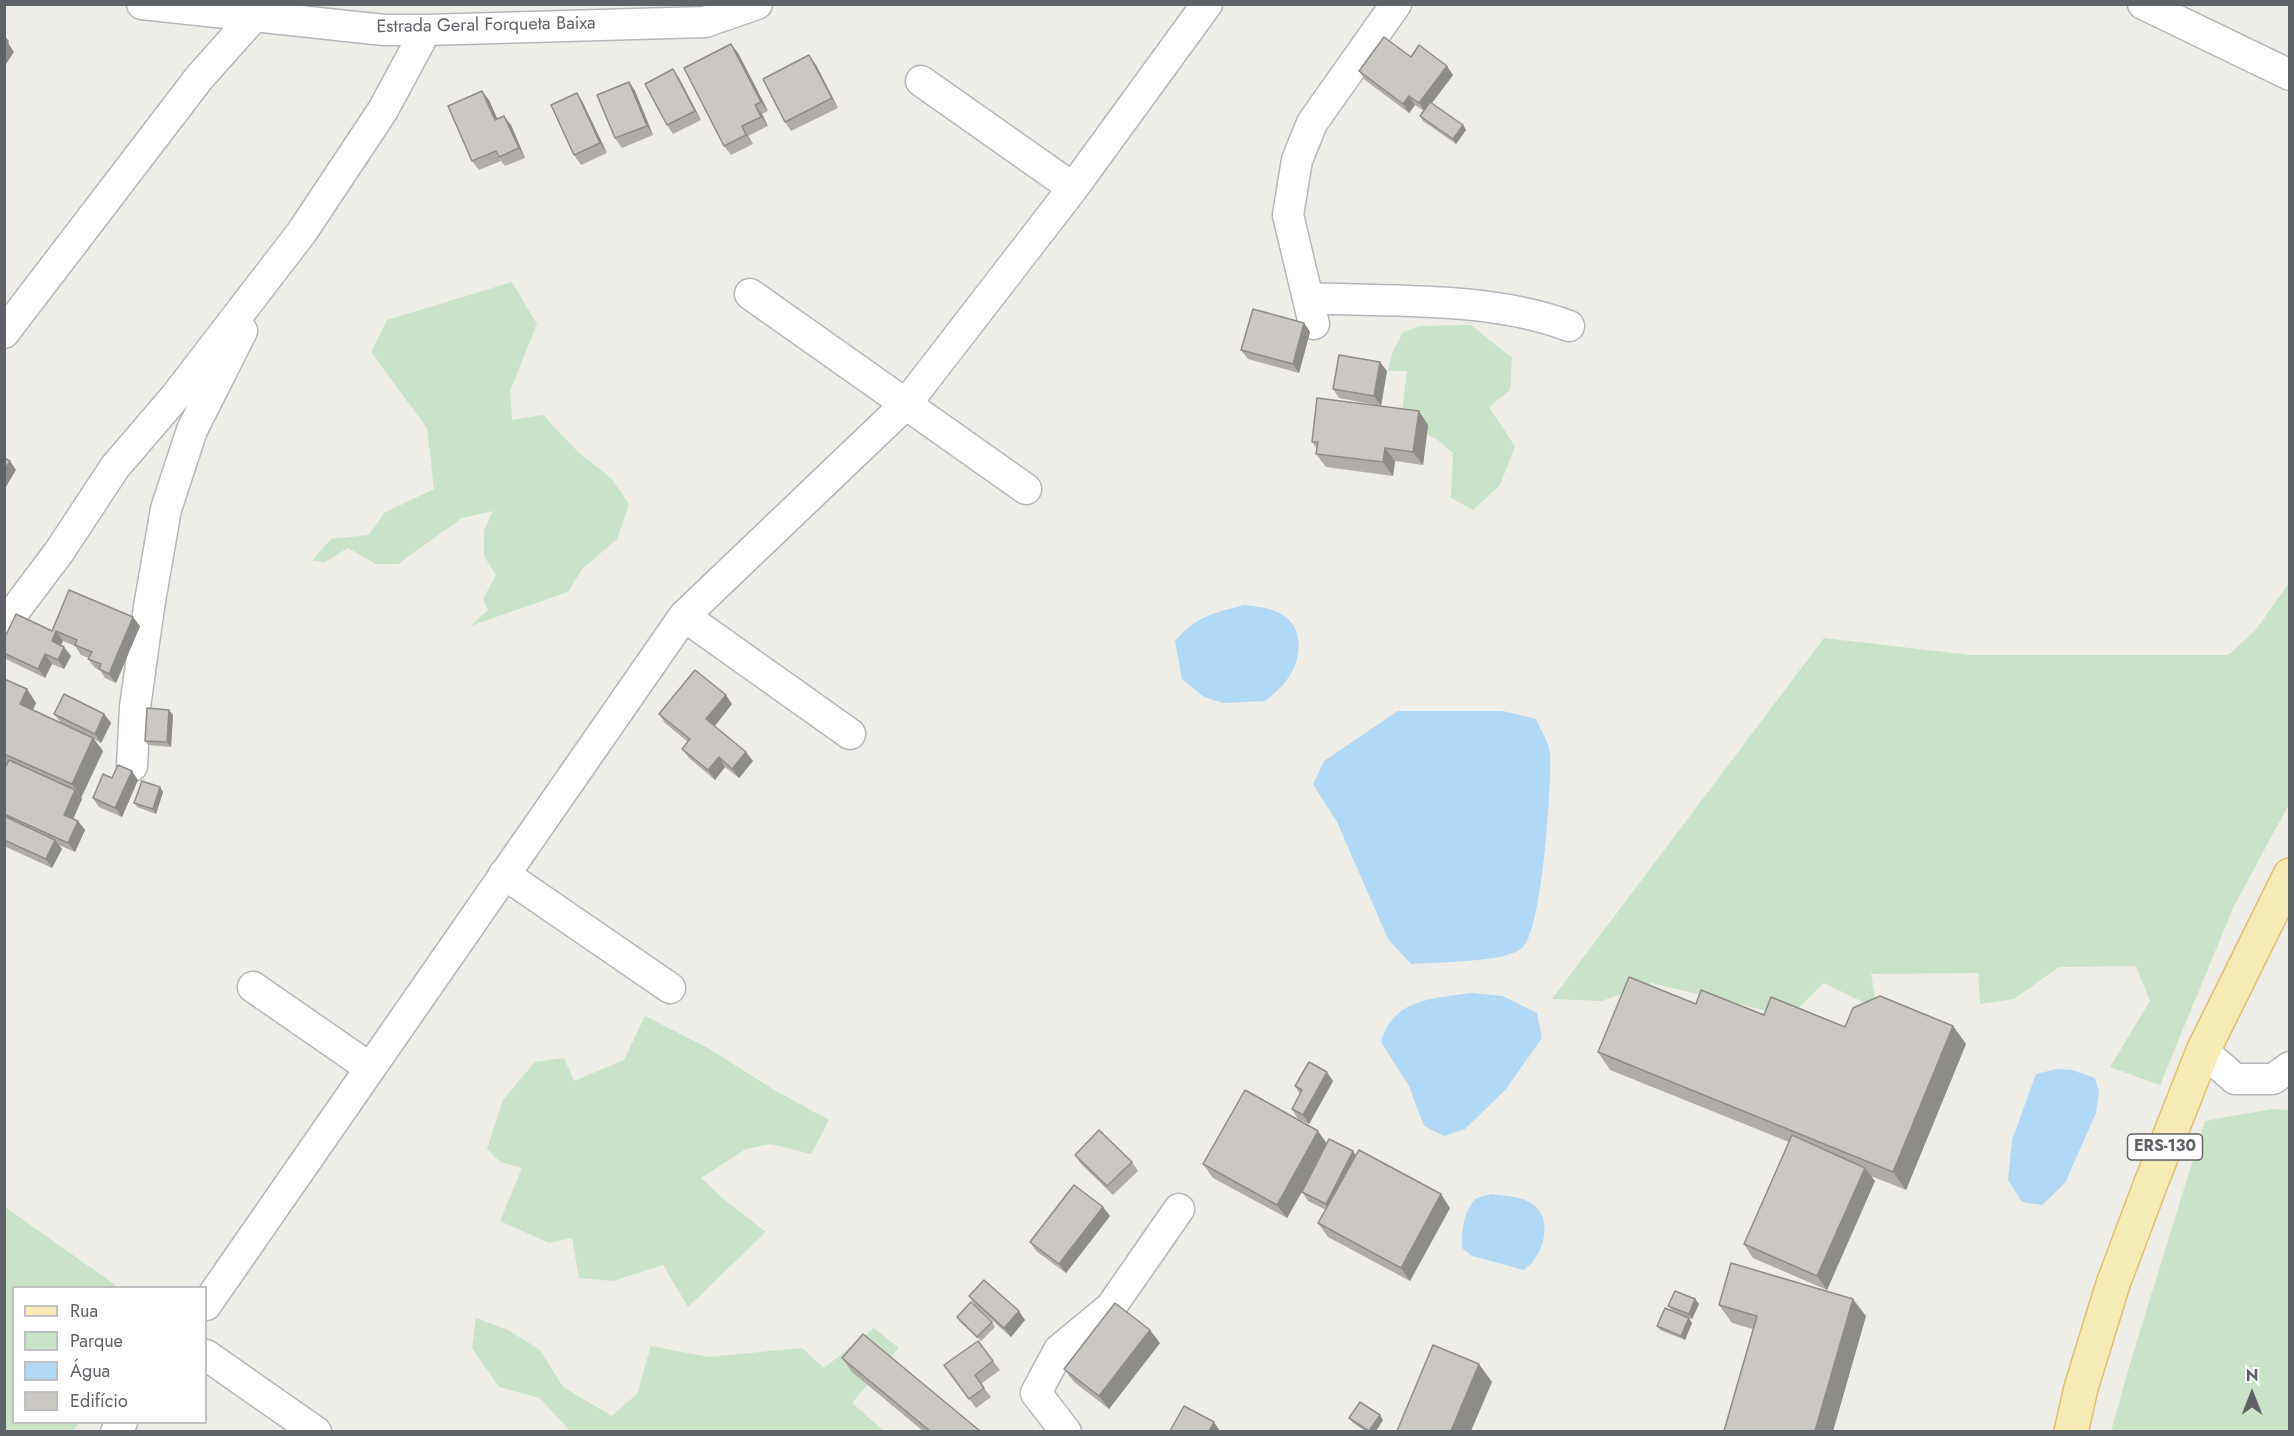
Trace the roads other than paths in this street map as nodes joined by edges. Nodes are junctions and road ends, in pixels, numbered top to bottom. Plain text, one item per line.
1 (142, 4) edge
2 (757, 4) edge
3 (1207, 4) edge
4 (1396, 4) edge
5 (2144, 4) edge
6 (261, 10) edge
7 (426, 30) junction
8 (2289, 75) edge
9 (921, 81) dead end
10 (1073, 188) junction
11 (265, 281) junction
12 (750, 294) dead end
13 (1569, 326) dead end
14 (4, 333) edge
15 (906, 404) junction
16 (1026, 489) dead end
17 (684, 616) junction
18 (4, 626) edge
19 (850, 735) dead end
20 (132, 766) dead end
21 (504, 874) junction
22 (2289, 874) edge
23 (253, 987) dead end
24 (670, 987) dead end
25 (2203, 1051) junction
26 (2289, 1067) edge
27 (369, 1068) junction
28 (1179, 1209) dead end
29 (207, 1304) edge
30 (207, 1356) edge
31 (316, 1431) edge
32 (1066, 1431) edge
33 (2071, 1431) edge

1 - 6 street, Estrada Geral Forqueta Baixa
2 - 7 street, Estrada Geral Forqueta Baixa
3 - 10 street
4 - 13 street
5 - 8 street
6 - 7 street, Estrada Geral Forqueta Baixa
6 - 14 street
7 - 11 street
9 - 10 street
10 - 15 street
11 - 18 street
11 - 20 street
12 - 15 street
15 - 16 street
15 - 17 street
17 - 19 street
17 - 21 street
21 - 24 street
21 - 27 street
22 - 25 main road, ERS-130
23 - 27 street
25 - 26 street
25 - 33 main road, ERS-130
27 - 29 street
28 - 32 street
30 - 31 street

